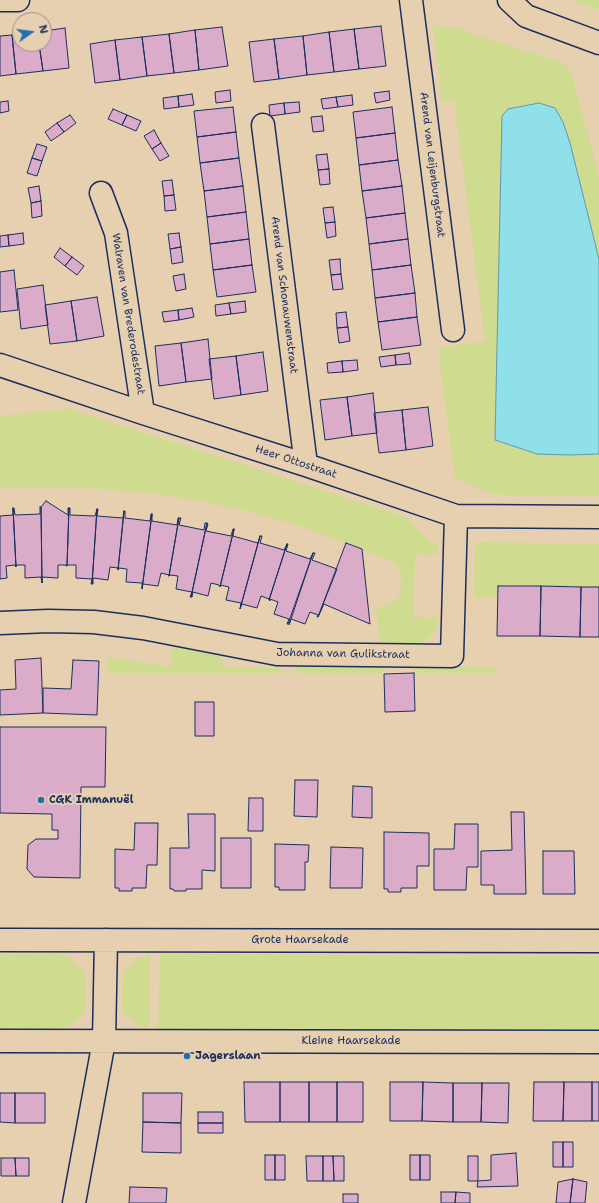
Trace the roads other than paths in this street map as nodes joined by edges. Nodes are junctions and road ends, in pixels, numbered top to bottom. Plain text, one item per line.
1 (0, 0) edge
2 (18, 0) edge
3 (411, 0) edge
4 (509, 0) edge
5 (599, 43) edge
6 (263, 124) dead end
7 (101, 193) dead end
8 (453, 330) dead end
9 (0, 365) edge
10 (143, 413) junction
11 (306, 465) junction
12 (456, 516) junction
13 (599, 517) edge
14 (0, 624) edge
15 (0, 940) edge
16 (106, 940) junction
17 (599, 941) edge
18 (0, 1041) edge
19 (104, 1041) junction
20 (599, 1042) edge
21 (74, 1203) edge

1 - 2 street
3 - 8 street, Arend van Leijenburgstraat
4 - 5 street
6 - 11 street, Arend van Schonauwenstraat
7 - 10 street, Walraven van Brederodestraat
9 - 10 street, Heer Ottostraat
10 - 11 street, Heer Ottostraat
11 - 12 street, Heer Ottostraat
12 - 13 street, Heer Ottostraat
12 - 14 street, Johanna van Gulikstraat
15 - 16 street, Grote Haarsekade
16 - 17 street, Grote Haarsekade
16 - 19 street
18 - 19 street, Kleine Haarsekade
19 - 20 street, Kleine Haarsekade
19 - 21 street

